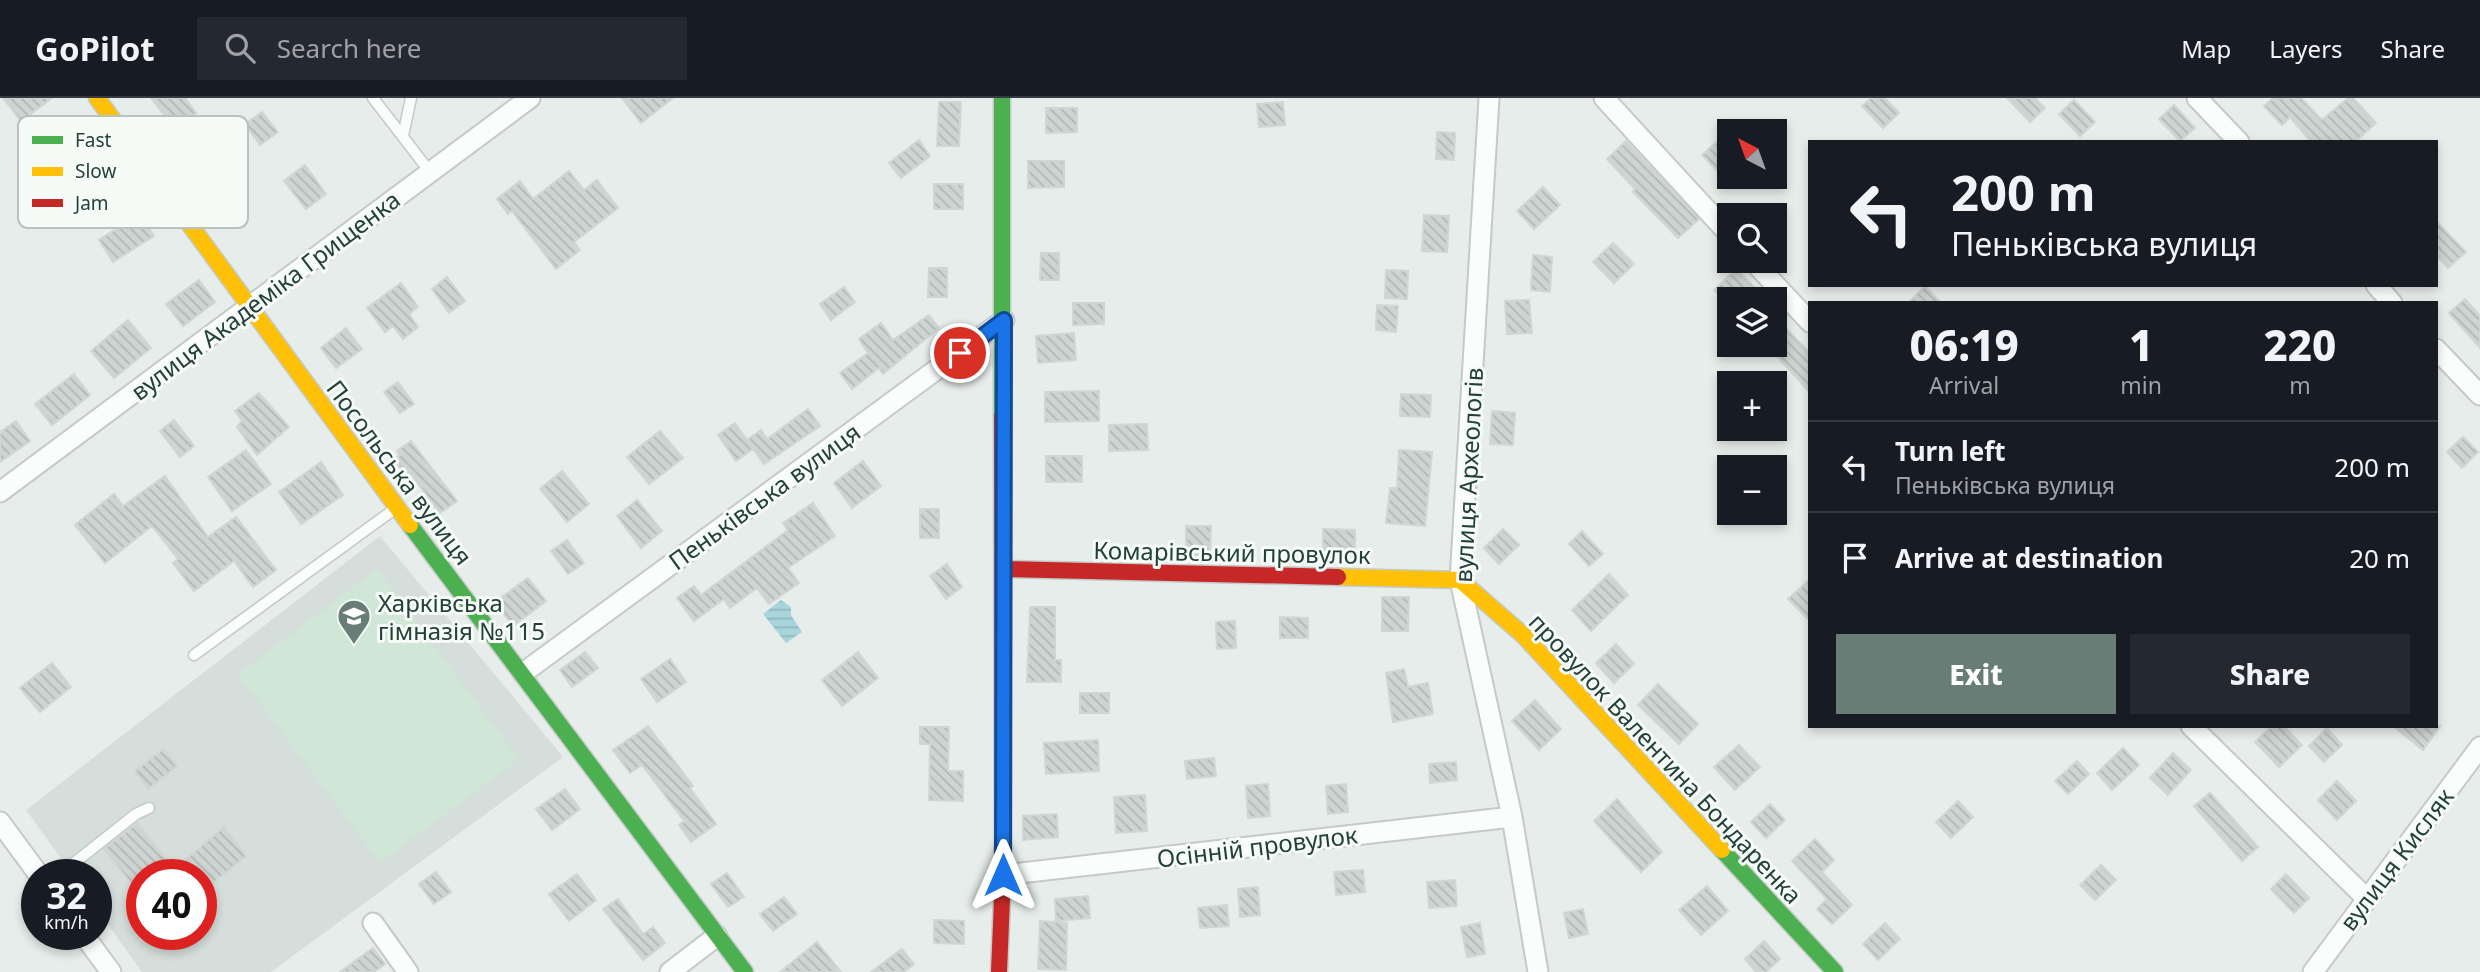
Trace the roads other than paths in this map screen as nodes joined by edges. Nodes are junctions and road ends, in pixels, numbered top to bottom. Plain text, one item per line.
1 (97, 98) edge
2 (373, 98) edge
3 (411, 98) edge
4 (530, 98) edge
5 (1002, 98) edge
6 (1489, 98) edge
7 (1604, 98) edge
8 (2197, 98) edge
9 (110, 116) edge
10 (403, 136) junction
11 (2237, 140) edge
12 (430, 172) junction
13 (1717, 221) edge
14 (193, 228) edge
15 (1764, 273) edge
16 (2378, 287) edge
17 (2390, 301) edge
18 (251, 306) junction
19 (1004, 320) junction
20 (1808, 320) edge
21 (2438, 351) edge
22 (2480, 395) edge
23 (0, 492) edge
24 (397, 508) junction
25 (1004, 569) junction
26 (1460, 580) junction
27 (194, 655) dead end
28 (523, 673) junction
29 (2194, 728) edge
30 (2480, 747) edge
31 (149, 808) dead end
32 (1512, 817) junction
33 (0, 822) edge
34 (27, 859) edge
35 (79, 859) edge
36 (1003, 875) junction
37 (2366, 898) junction
38 (373, 923) dead end
39 (717, 936) junction
40 (94, 950) edge
41 (110, 972) edge
42 (408, 972) edge
43 (670, 972) edge
44 (745, 972) edge
45 (999, 972) edge
46 (1538, 972) edge
47 (1835, 972) edge
48 (2313, 972) edge

1 - 9 street, Посольська вулиця
2 - 10 lane
3 - 10 lane
4 - 12 street, вулиця Академіка Грищенка
5 - 19 street
6 - 26 street, вулиця Археологів
7 - 13 street
8 - 11 street
10 - 12 lane
12 - 18 street, вулиця Академіка Грищенка
14 - 18 street, Посольська вулиця
15 - 20 street
16 - 17 street
18 - 23 street, вулиця Академіка Грищенка
18 - 24 street, Посольська вулиця
19 - 25 street
19 - 28 street, Пеньківська вулиця
21 - 22 street
24 - 27 lane
24 - 28 street, Посольська вулиця
25 - 26 street, Комарівський провулок
25 - 36 street
26 - 32 street, вулиця Археологів
26 - 47 street, провулок Валентина Бондаренка
28 - 39 street, Посольська вулиця
29 - 37 street
30 - 37 street, вулиця Кисляк
31 - 35 lane
32 - 36 street, Осінній провулок
32 - 46 street, вулиця Археологів
33 - 34 street
36 - 45 street
37 - 48 street, вулиця Кисляк
38 - 42 street
39 - 43 street
39 - 44 street, Посольська вулиця
40 - 41 street

